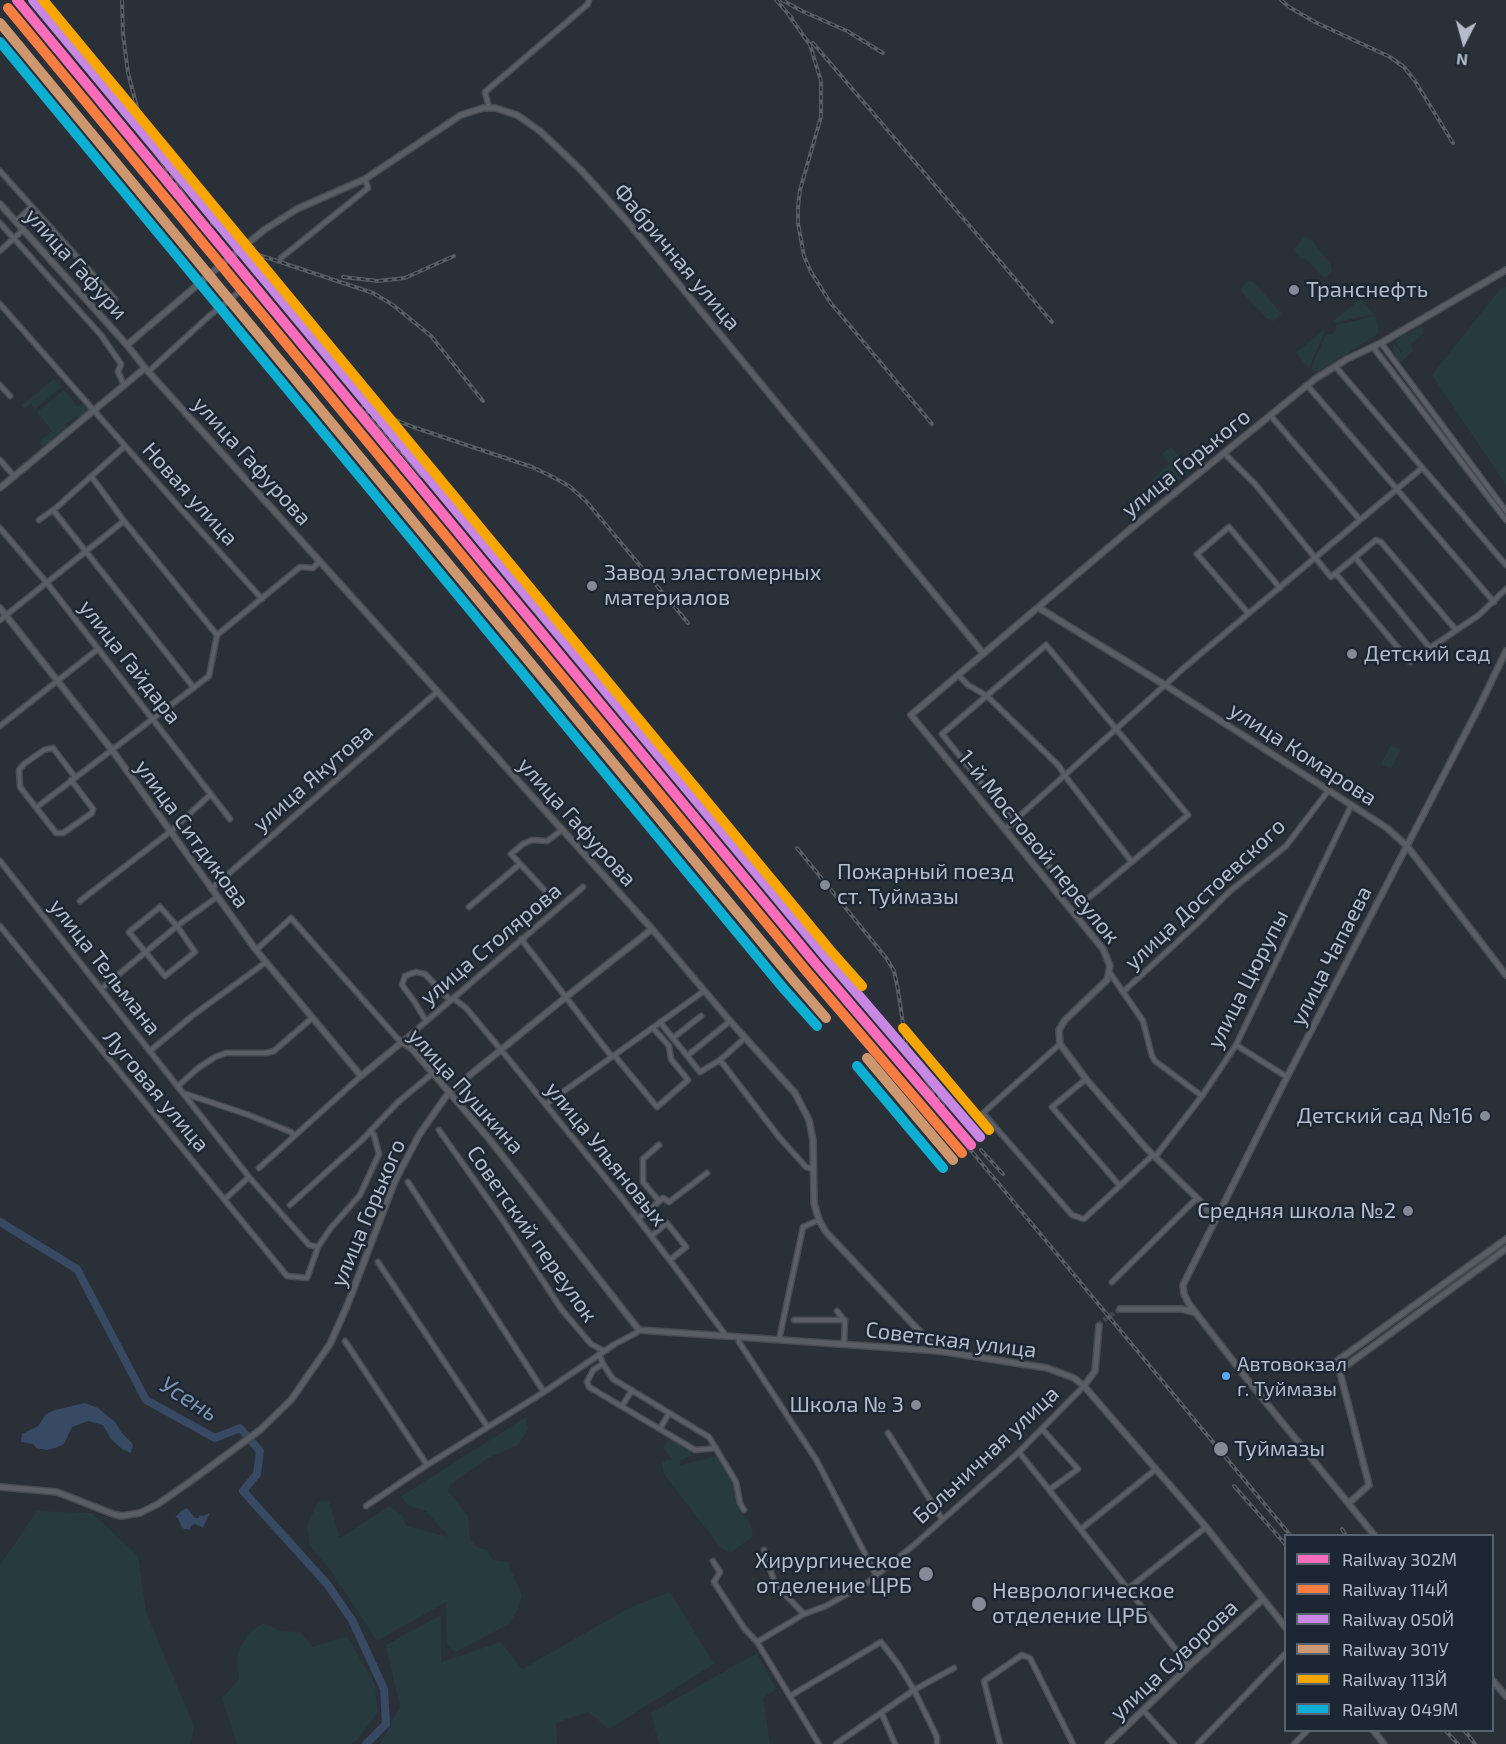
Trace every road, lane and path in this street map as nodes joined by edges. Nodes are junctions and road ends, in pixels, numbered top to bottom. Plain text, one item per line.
1 (589, 0) edge
2 (489, 108) junction
3 (0, 171) edge
4 (365, 179) junction
5 (0, 204) edge
6 (31, 207) junction
7 (0, 222) edge
8 (16, 222) junction
9 (23, 230) junction
10 (14, 238) junction
11 (0, 251) edge
12 (281, 258) dead end
13 (1506, 270) edge
14 (244, 288) dead end
15 (115, 299) dead end
16 (0, 304) edge
17 (1381, 343) junction
18 (127, 345) junction
19 (1373, 346) junction
20 (1335, 366) junction
21 (147, 370) junction
22 (0, 385) edge
23 (123, 385) junction
24 (1307, 385) junction
25 (10, 396) dead end
26 (93, 411) junction
27 (1270, 415) junction
28 (125, 446) junction
29 (1224, 453) junction
30 (0, 460) edge
31 (1422, 468) junction
32 (14, 476) junction
33 (91, 476) junction
34 (0, 488) edge
35 (1397, 489) junction
36 (53, 510) junction
37 (1506, 511) edge
38 (39, 520) dead end
39 (1360, 520) junction
40 (1506, 520) edge
41 (124, 521) junction
42 (0, 528) edge
43 (86, 551) junction
44 (1354, 558) junction
45 (1316, 559) junction
46 (320, 561) junction
47 (1506, 565) edge
48 (1336, 574) junction
49 (46, 583) junction
50 (1280, 588) junction
51 (1506, 589) edge
52 (262, 599) junction
53 (1494, 602) junction
54 (0, 608) edge
55 (1039, 608) junction
56 (1248, 614) junction
57 (6, 615) junction
58 (0, 620) edge
59 (1456, 630) junction
60 (217, 635) junction
61 (99, 649) junction
62 (1506, 651) edge
63 (983, 653) junction
64 (1410, 662) dead end
65 (958, 675) junction
66 (58, 681) junction
67 (1165, 685) junction
68 (194, 688) junction
69 (437, 692) junction
70 (987, 696) junction
71 (911, 715) joint
72 (153, 719) junction
73 (0, 726) edge
74 (1117, 728) junction
75 (112, 750) junction
76 (1065, 776) junction
77 (73, 779) junction
78 (1328, 791) junction
79 (211, 794) junction
80 (1351, 806) junction
81 (37, 807) junction
82 (231, 819) dead end
83 (1013, 822) junction
84 (1005, 829) junction
85 (562, 830) junction
86 (171, 831) junction
87 (1407, 846) junction
88 (0, 861) edge
89 (1132, 862) junction
90 (520, 864) junction
91 (583, 887) dead end
92 (211, 889) junction
93 (548, 894) dead end
94 (217, 897) junction
95 (80, 902) dead end
96 (469, 907) dead end
97 (0, 926) edge
98 (177, 926) junction
99 (652, 929) junction
100 (521, 939) junction
101 (256, 950) junction
102 (145, 953) junction
103 (266, 962) junction
104 (1110, 973) junction
105 (1506, 975) edge
106 (101, 989) junction
107 (704, 991) junction
108 (1123, 992) junction
109 (566, 997) junction
110 (452, 999) junction
111 (701, 1016) dead end
112 (312, 1018) junction
113 (426, 1021) junction
114 (730, 1021) junction
115 (660, 1023) junction
116 (652, 1028) junction
117 (673, 1038) junction
118 (745, 1038) junction
119 (402, 1042) junction
120 (1060, 1044) junction
121 (1236, 1045) junction
122 (502, 1050) junction
123 (150, 1051) junction
124 (613, 1056) junction
125 (687, 1056) junction
126 (720, 1059) junction
127 (433, 1073) junction
128 (361, 1076) junction
129 (1287, 1077) junction
130 (1086, 1079) junction
131 (178, 1086) junction
132 (449, 1092) junction
133 (185, 1094) junction
134 (1202, 1096) junction
135 (546, 1104) junction
136 (439, 1130) dead end
137 (370, 1131) junction
138 (294, 1136) junction
139 (659, 1145) dead end
140 (1154, 1156) junction
141 (259, 1168) dead end
142 (813, 1169) junction
143 (707, 1173) dead end
144 (249, 1177) junction
145 (408, 1182) dead end
146 (1120, 1186) junction
147 (1197, 1198) junction
148 (225, 1199) junction
149 (659, 1201) junction
150 (290, 1206) dead end
151 (638, 1219) junction
152 (819, 1220) junction
153 (1215, 1220) junction
154 (651, 1236) junction
155 (1506, 1239) edge
156 (318, 1247) junction
157 (1506, 1249) edge
158 (670, 1260) junction
159 (378, 1262) dead end
160 (1112, 1282) dead end
161 (1120, 1309) tunnel mouth
162 (837, 1311) dead end
163 (1197, 1313) junction
164 (794, 1320) dead end
165 (845, 1320) junction
166 (1099, 1326) dead end
167 (639, 1330) junction
168 (724, 1336) junction
169 (738, 1338) junction
170 (779, 1340) junction
171 (345, 1341) dead end
172 (844, 1344) junction
173 (604, 1351) junction
174 (939, 1351) junction
175 (599, 1354) junction
176 (603, 1364) junction
177 (1339, 1371) junction
178 (1084, 1386) junction
179 (632, 1390) junction
180 (544, 1392) junction
181 (622, 1406) junction
182 (669, 1413) junction
183 (487, 1426) junction
184 (660, 1429) junction
185 (1042, 1430) junction
186 (888, 1433) dead end
187 (716, 1448) junction
188 (1019, 1452) junction
189 (427, 1465) junction
190 (1156, 1469) junction
191 (0, 1487) edge
192 (1049, 1490) junction
193 (1349, 1503) junction
194 (366, 1506) dead end
195 (744, 1510) dead end
196 (942, 1519) junction
197 (1206, 1527) junction
198 (1081, 1529) junction
199 (1373, 1534) edge
200 (764, 1550) dead end
201 (713, 1561) dead end
202 (876, 1575) junction
203 (1129, 1588) junction
204 (1262, 1600) junction
205 (804, 1614) junction
206 (1284, 1626) edge
207 (757, 1642) junction
208 (1284, 1655) edge
209 (1189, 1666) junction
210 (954, 1668) dead end
211 (1494, 1682) edge
212 (914, 1690) junction
213 (790, 1696) junction
214 (1506, 1696) edge
215 (1143, 1710) junction
216 (882, 1714) junction
217 (1307, 1732) edge
218 (1374, 1732) edge
219 (819, 1744) edge
220 (836, 1744) edge
221 (895, 1744) edge
222 (937, 1744) edge
223 (1000, 1744) edge
224 (1073, 1744) edge
225 (1108, 1744) edge
226 (1174, 1744) edge
227 (1198, 1744) edge
228 (1294, 1744) edge
229 (1384, 1744) edge

1 - 2 street
2 - 4 main road
2 - 63 main road, Фабричная улица
3 - 6 street
4 - 12 street
4 - 18 main road, bridge
5 - 8 main road, улица Гафури
6 - 8 street
6 - 15 street
7 - 10 street
8 - 9 main road, улица Гафури
9 - 10 street
9 - 18 main road, улица Гафури
10 - 11 street
10 - 23 street
13 - 17 main road, улица Горького
14 - 21 street
16 - 26 street, Новая улица
17 - 19 main road, улица Горького
17 - 37 street
18 - 21 main road, улица Гафурова
19 - 20 main road, улица Горького
19 - 40 street
20 - 24 main road, улица Горького
20 - 31 street
21 - 23 main road
21 - 46 main road, улица Гафурова
22 - 25 street
23 - 26 main road
24 - 27 main road, улица Горького
24 - 35 street
26 - 28 street, Новая улица
26 - 32 main road
27 - 29 main road, улица Горького
27 - 39 street
28 - 33 street
28 - 52 street, Новая улица
29 - 45 street
29 - 55 main road, улица Горького
30 - 32 street
31 - 35 street
31 - 47 street
32 - 34 main road
33 - 36 street
33 - 41 street
35 - 39 street
35 - 53 street
36 - 38 street
36 - 43 street
39 - 45 street
41 - 43 street
41 - 60 street
42 - 49 street, улица Гайдара
43 - 49 street
43 - 68 street
44 - 48 street
44 - 59 street
44 - 59 street
45 - 48 street
45 - 50 street
46 - 52 street
46 - 69 main road, улица Гафурова
48 - 64 street
49 - 57 street
49 - 61 street, улица Гайдара
50 - 56 street
50 - 56 street
51 - 53 street
52 - 60 street
53 - 59 street
54 - 57 main road, улица Ситдикова
55 - 63 main road, улица Горького
55 - 67 main road, улица Комарова
56 - 67 street
57 - 58 street
57 - 66 main road, улица Ситдикова
60 - 68 street
61 - 66 street
61 - 72 street, улица Гайдара
62 - 87 main road, улица Чапаева
63 - 65 main road, улица Горького
65 - 70 street
65 - 71 main road, улица Горького
66 - 73 street
66 - 75 main road, улица Ситдикова
67 - 74 street
67 - 78 main road, улица Комарова
68 - 72 street
69 - 85 main road, улица Гафурова
69 - 92 street, улица Якутова
70 - 74 street
70 - 76 street
70 - 83 street
71 - 84 main road, 1-й Мостовой переулок
72 - 75 street
72 - 79 street, улица Гайдара
74 - 76 street
74 - 89 street
75 - 77 street
75 - 86 main road, улица Ситдикова
76 - 83 street
76 - 89 street
77 - 81 street
77 - 81 street
77 - 81 street
78 - 80 main road, улица Комарова
78 - 108 street, улица Достоевского
79 - 82 street, улица Гайдара
79 - 86 street
80 - 87 main road, улица Комарова
80 - 121 street, улица Цюрупы
83 - 84 street
83 - 89 street
84 - 104 main road, 1-й Мостовой переулок
85 - 90 street
85 - 99 main road, улица Гафурова
86 - 92 main road, улица Ситдикова
86 - 95 street
87 - 105 main road, улица Комарова
87 - 129 main road, улица Чапаева
88 - 106 street, улица Тельмана
90 - 93 street
90 - 96 street
91 - 100 street, улица Столярова
92 - 94 main road, улица Ситдикова
94 - 98 street
94 - 101 main road, улица Ситдикова
97 - 148 street, Луговая улица
98 - 102 street
98 - 102 street
98 - 102 street
99 - 107 main road, улица Гафурова
99 - 109 main road, улица Горького
100 - 109 street
100 - 110 street, улица Столярова
101 - 103 main road, улица Ситдикова
101 - 119 street, улица Пушкина
102 - 106 street
103 - 112 main road, улица Ситдикова
103 - 123 street
104 - 108 street
104 - 120 main road, 1-й Мостовой переулок
106 - 123 street, улица Тельмана
107 - 114 main road, улица Гафурова
107 - 115 street
108 - 134 street
109 - 122 main road, улица Горького
109 - 124 street
110 - 113 street, улица Столярова
110 - 113 street, улица Ульяновых
110 - 122 street, улица Ульяновых
111 - 117 street
112 - 128 main road, улица Ситдикова
112 - 131 street
113 - 119 street, улица Столярова
114 - 118 main road, улица Гафурова
114 - 125 street
115 - 116 street
115 - 117 street
116 - 124 street
116 - 124 street
117 - 125 street
118 - 126 street
118 - 142 main road, улица Гафурова
119 - 127 main road, улица Пушкина
119 - 128 main road, улица Столярова
120 - 130 main road
120 - 146 street, улица Цюрупы
121 - 129 street
121 - 134 street, улица Цюрупы
122 - 132 main road, улица Горького
122 - 135 street, улица Ульяновых
123 - 131 street, улица Тельмана
124 - 135 street
125 - 126 street
126 - 142 street
127 - 132 main road, улица Пушкина
127 - 137 street
128 - 138 street, улица Столярова
129 - 153 main road, улица Чапаева
130 - 140 main road
130 - 146 street
131 - 133 street, улица Тельмана
132 - 167 main road, улица Пушкина
132 - 191 main road, улица Горького
133 - 138 street
133 - 144 street, улица Тельмана
134 - 140 street, улица Цюрупы
135 - 151 street, улица Ульяновых
136 - 173 street, Советский переулок
137 - 150 street
137 - 156 street
138 - 141 street, улица Столярова
139 - 149 street
140 - 146 street, улица Цюрупы
140 - 147 main road
142 - 152 main road, улица Гафурова
143 - 149 street
144 - 148 street
144 - 156 street, улица Тельмана
145 - 180 street
147 - 153 main road
147 - 160 street
148 - 156 street, Луговая улица
149 - 151 street
151 - 154 street, улица Ульяновых
152 - 170 street
152 - 174 main road, улица Гафурова
153 - 163 main road, улица Чапаева
154 - 158 street, улица Ульяновых
154 - 158 street
155 - 177 main road
157 - 177 main road
158 - 168 street, улица Ульяновых
159 - 183 street
161 - 163 main road
162 - 165 street
163 - 193 main road
164 - 165 street
165 - 172 street
166 - 178 main road
167 - 168 main road, Советская улица
167 - 173 street
168 - 169 main road, Советская улица
169 - 170 main road, Советская улица
169 - 202 street
170 - 172 main road, Советская улица
171 - 189 street
172 - 174 main road, Советская улица
173 - 175 street
174 - 178 main road, Советская улица
175 - 176 street
175 - 180 street
176 - 179 street
176 - 181 street
177 - 193 main road
178 - 185 street, Больничная улица
178 - 190 main road, Советская улица
179 - 181 street
179 - 182 street
180 - 183 street
181 - 184 street
182 - 184 street
182 - 187 street
183 - 189 street
184 - 187 street
185 - 188 street, Больничная улица
185 - 192 street
186 - 196 street
187 - 195 street
188 - 192 street
188 - 196 street, Больничная улица
189 - 194 street
190 - 197 main road, Советская улица
190 - 198 street
192 - 198 street
193 - 199 main road
196 - 202 street, Больничная улица
197 - 203 street
197 - 204 main road, Советская улица
198 - 203 street
200 - 205 street
201 - 207 street
202 - 205 street, Больничная улица
203 - 209 street
204 - 206 main road, Советская улица
204 - 209 main road, улица Суворова
205 - 207 street, Больничная улица
207 - 213 street
208 - 227 street
209 - 215 main road, улица Суворова
210 - 212 street
211 - 214 main road
212 - 213 street
212 - 216 street
212 - 222 street
213 - 219 street
215 - 225 main road, улица Суворова
215 - 226 street
216 - 220 street
216 - 221 street
217 - 228 street
218 - 229 main road
223 - 224 street

